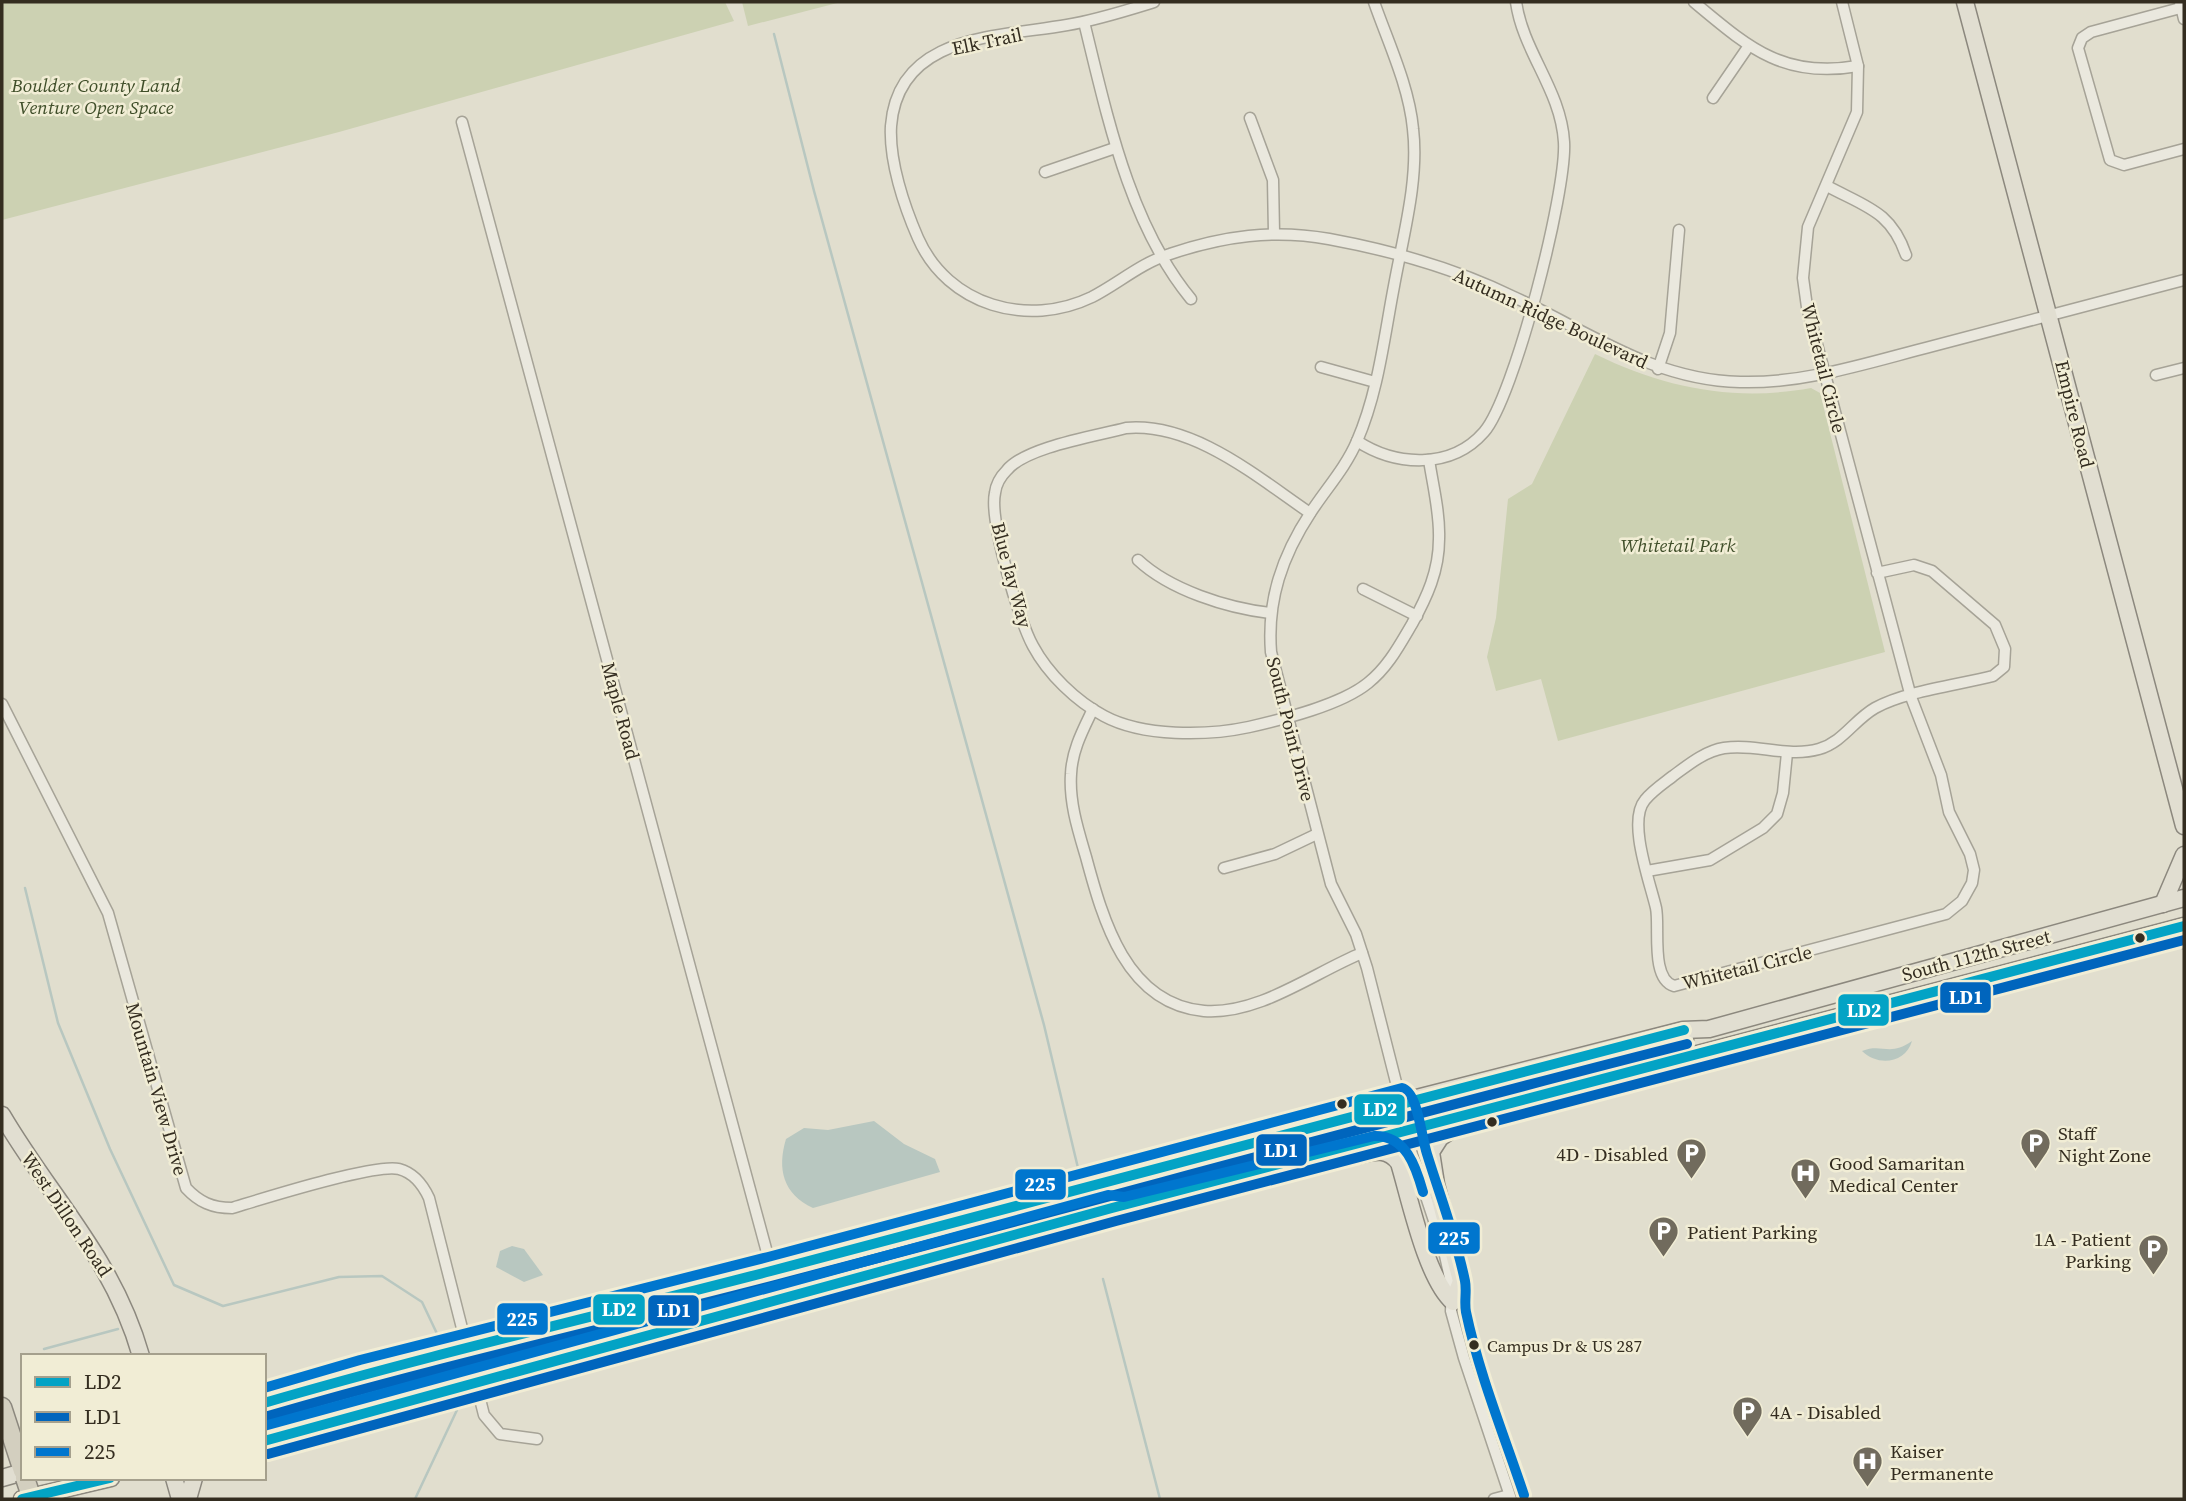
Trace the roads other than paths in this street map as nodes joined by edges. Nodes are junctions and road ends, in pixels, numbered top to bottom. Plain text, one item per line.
1 (1154, 2) edge
2 (1374, 2) edge
3 (1516, 2) edge
4 (1694, 2) edge
5 (1842, 2) edge
6 (1965, 2) edge
7 (2182, 5) edge
8 (2184, 19) edge
9 (1084, 22) junction
10 (1748, 47) junction
11 (1858, 66) junction
12 (1713, 98) dead end
13 (1251, 118) dead end
14 (462, 122) dead end
15 (1115, 148) junction
16 (2184, 149) edge
17 (1045, 172) dead end
18 (1827, 186) junction
19 (1679, 230) dead end
20 (1274, 233) junction
21 (1400, 255) junction
22 (1906, 255) dead end
23 (1163, 256) junction
24 (2184, 280) edge
25 (1191, 299) dead end
26 (1531, 305) junction
27 (2049, 315) junction
28 (1321, 367) dead end
29 (2184, 368) edge
30 (1658, 369) junction
31 (1824, 373) junction
32 (2156, 375) dead end
33 (1375, 382) junction
34 (1357, 441) junction
35 (1429, 460) junction
36 (1310, 513) junction
37 (1138, 560) dead end
38 (1878, 573) junction
39 (1363, 589) dead end
40 (1270, 613) junction
41 (1417, 616) junction
42 (1910, 696) junction
43 (2, 704) edge
44 (1093, 709) junction
45 (1287, 716) junction
46 (1787, 753) junction
47 (2184, 825) edge
48 (1317, 834) junction
49 (2184, 855) edge
50 (1223, 868) dead end
51 (1647, 871) junction
52 (2184, 898) edge
53 (2163, 904) junction
54 (2184, 926) edge
55 (2152, 934) junction
56 (2184, 940) edge
57 (1362, 953) junction
58 (1709, 1028) junction
59 (1401, 1102) junction
60 (2, 1115) edge
61 (1476, 1115) junction
62 (1405, 1133) junction
63 (1112, 1208) junction
64 (772, 1271) junction
65 (780, 1300) junction
66 (1452, 1301) junction
67 (467, 1347) junction
68 (140, 1354) edge
69 (474, 1382) junction
70 (266, 1402) edge
71 (3, 1411) edge
72 (537, 1439) dead end
73 (266, 1440) edge
74 (21, 1466) edge
75 (21, 1473) edge
76 (2, 1478) edge
77 (26, 1480) edge
78 (103, 1480) edge
79 (175, 1480) edge
80 (193, 1480) edge
81 (1512, 1498) edge
82 (22, 1499) edge
83 (32, 1499) edge
84 (180, 1499) edge
85 (188, 1499) edge
86 (1494, 1499) edge

1 - 9 street, Elk Trail
2 - 21 street
3 - 26 street
4 - 10 street
5 - 11 street, Whitetail Circle
6 - 27 main road, Empire Road
7 - 8 street
7 - 16 street
9 - 15 street
9 - 23 street, Elk Trail
10 - 11 street
10 - 12 street
11 - 18 street, Whitetail Circle
13 - 20 street
14 - 64 street, Maple Road
15 - 17 street
15 - 23 street
18 - 22 street
18 - 31 street, Whitetail Circle
19 - 30 street
20 - 21 street, Autumn Ridge Boulevard
20 - 23 street, Autumn Ridge Boulevard
21 - 26 street, Autumn Ridge Boulevard
21 - 33 street, South Point Drive
23 - 25 street
24 - 27 street, Autumn Ridge Boulevard
26 - 30 street, Autumn Ridge Boulevard
26 - 35 street
27 - 31 street, Autumn Ridge Boulevard
27 - 47 main road, Empire Road
28 - 33 street
29 - 32 street
30 - 31 street, Autumn Ridge Boulevard
31 - 38 street, Whitetail Circle
33 - 34 street, South Point Drive
34 - 35 street
34 - 36 street, South Point Drive
35 - 41 street, Blue Jay Way
36 - 40 street, South Point Drive
36 - 44 street, Blue Jay Way
37 - 40 street
38 - 42 street, Whitetail Circle
38 - 42 street
39 - 41 street
40 - 45 street, South Point Drive
41 - 45 street, Blue Jay Way
42 - 46 street, Whitetail Circle
42 - 51 street, Whitetail Circle
43 - 67 street, Mountain View Drive
44 - 45 street, Blue Jay Way
44 - 57 street
45 - 48 street, South Point Drive
46 - 51 street
46 - 51 street, Whitetail Circle
48 - 50 street
48 - 57 street, South Point Drive
49 - 53 main road
52 - 53 main road, South 112th Street
53 - 58 main road, South 112th Street
54 - 55 main road, South 112th Street
55 - 56 main road
55 - 61 main road, South 112th Street
57 - 59 street, South Point Drive
58 - 59 main road, South 112th Street
58 - 62 main road
59 - 62 street, South Point Drive
59 - 63 main road
59 - 64 main road, South 112th Street
60 - 68 main road, West Dillon Road
61 - 62 main road, South 112th Street
61 - 66 main road
62 - 63 main road, South 112th Street
62 - 66 street, South Point Drive
63 - 65 main road, South 112th Street
63 - 66 main road
64 - 65 main road, Maple Road
64 - 67 main road, South 112th Street
65 - 69 main road, South 112th Street
66 - 81 street, South Point Drive
67 - 69 street, Mountain View Drive
67 - 70 main road, South 112th Street
69 - 72 street, Mountain View Drive
69 - 73 main road, South 112th Street
71 - 74 highway
75 - 76 main road
77 - 83 highway, bridge
78 - 82 main road
79 - 84 main road
80 - 85 main road
81 - 86 street

